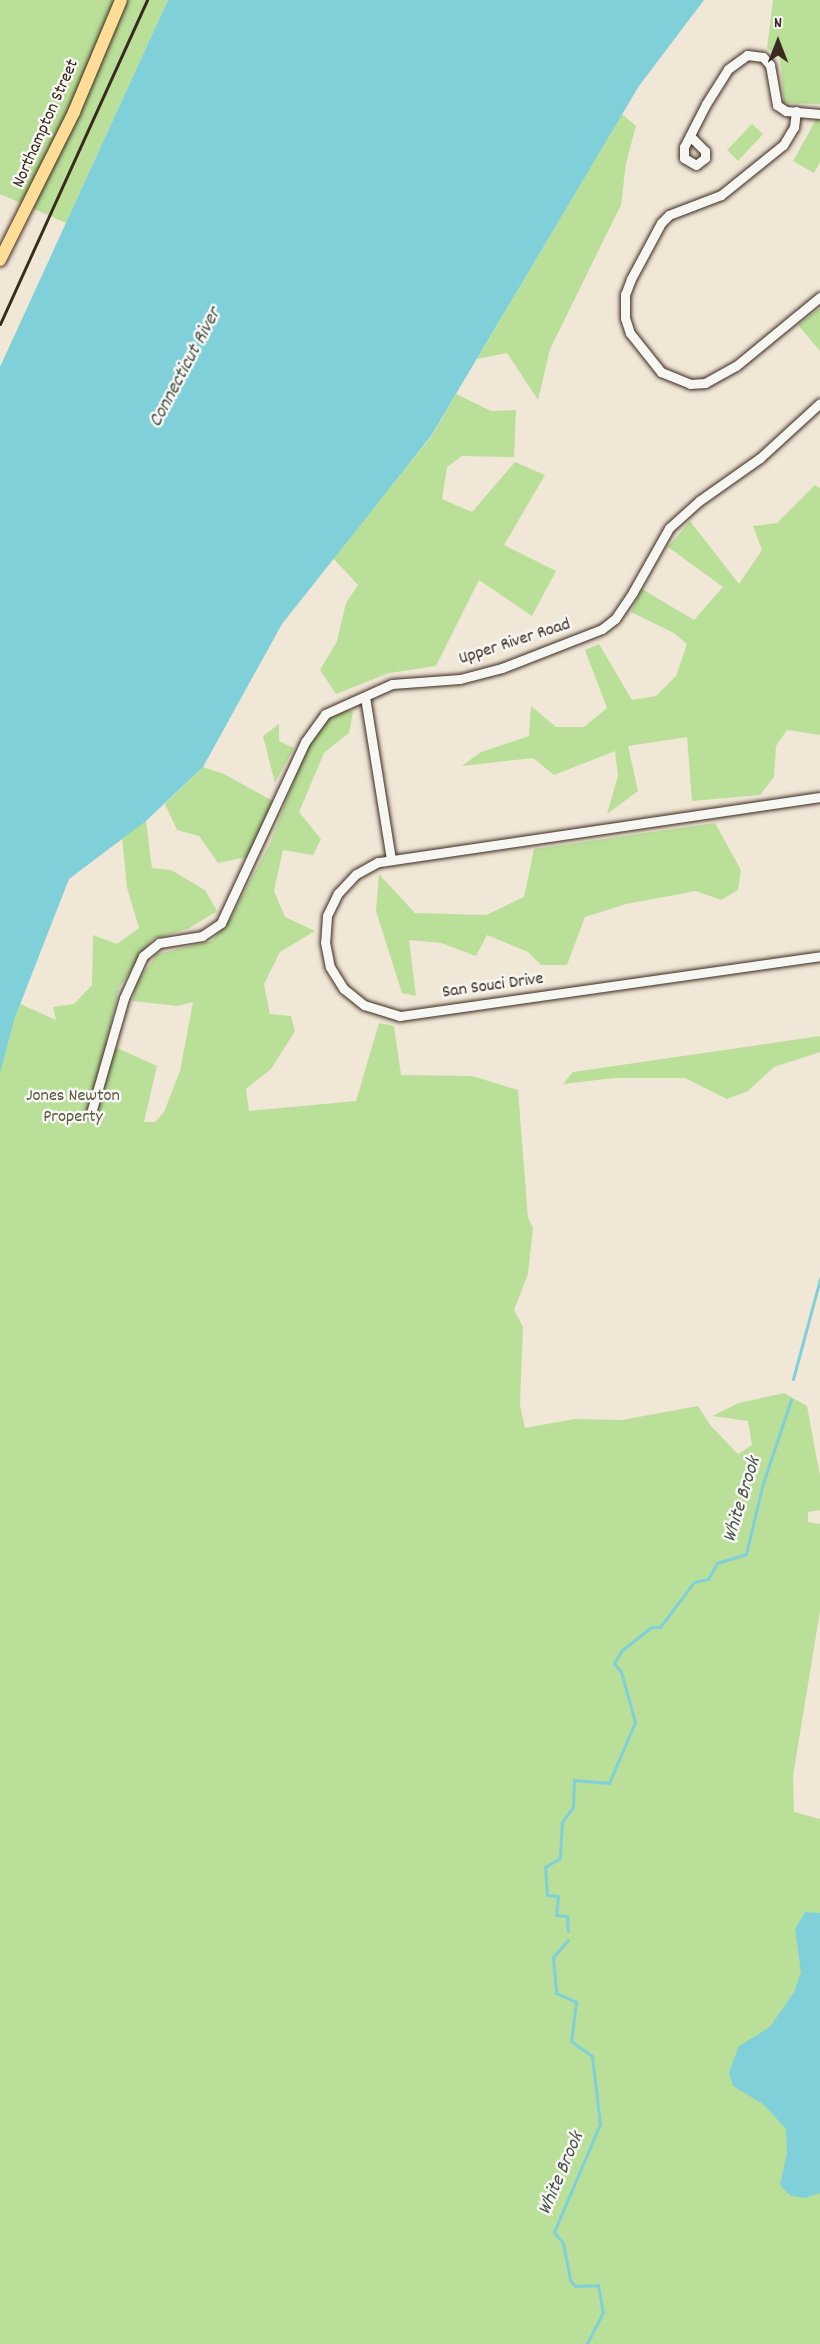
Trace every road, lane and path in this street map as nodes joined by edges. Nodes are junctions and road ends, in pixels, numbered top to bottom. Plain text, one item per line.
1 (121, 0) edge
2 (796, 111) junction
3 (820, 114) edge
4 (690, 136) dead end
5 (0, 260) edge
6 (820, 297) edge
7 (820, 403) edge
8 (365, 697) junction
9 (820, 796) edge
10 (391, 859) junction
11 (820, 956) edge
12 (91, 1113) dead end

1 - 5 main road, Northampton Street
2 - 3 street
2 - 4 street
2 - 6 street
7 - 8 street, Upper River Road
8 - 10 street
8 - 12 street, Upper River Road
9 - 10 street, San Souci Drive
10 - 11 street, San Souci Drive

